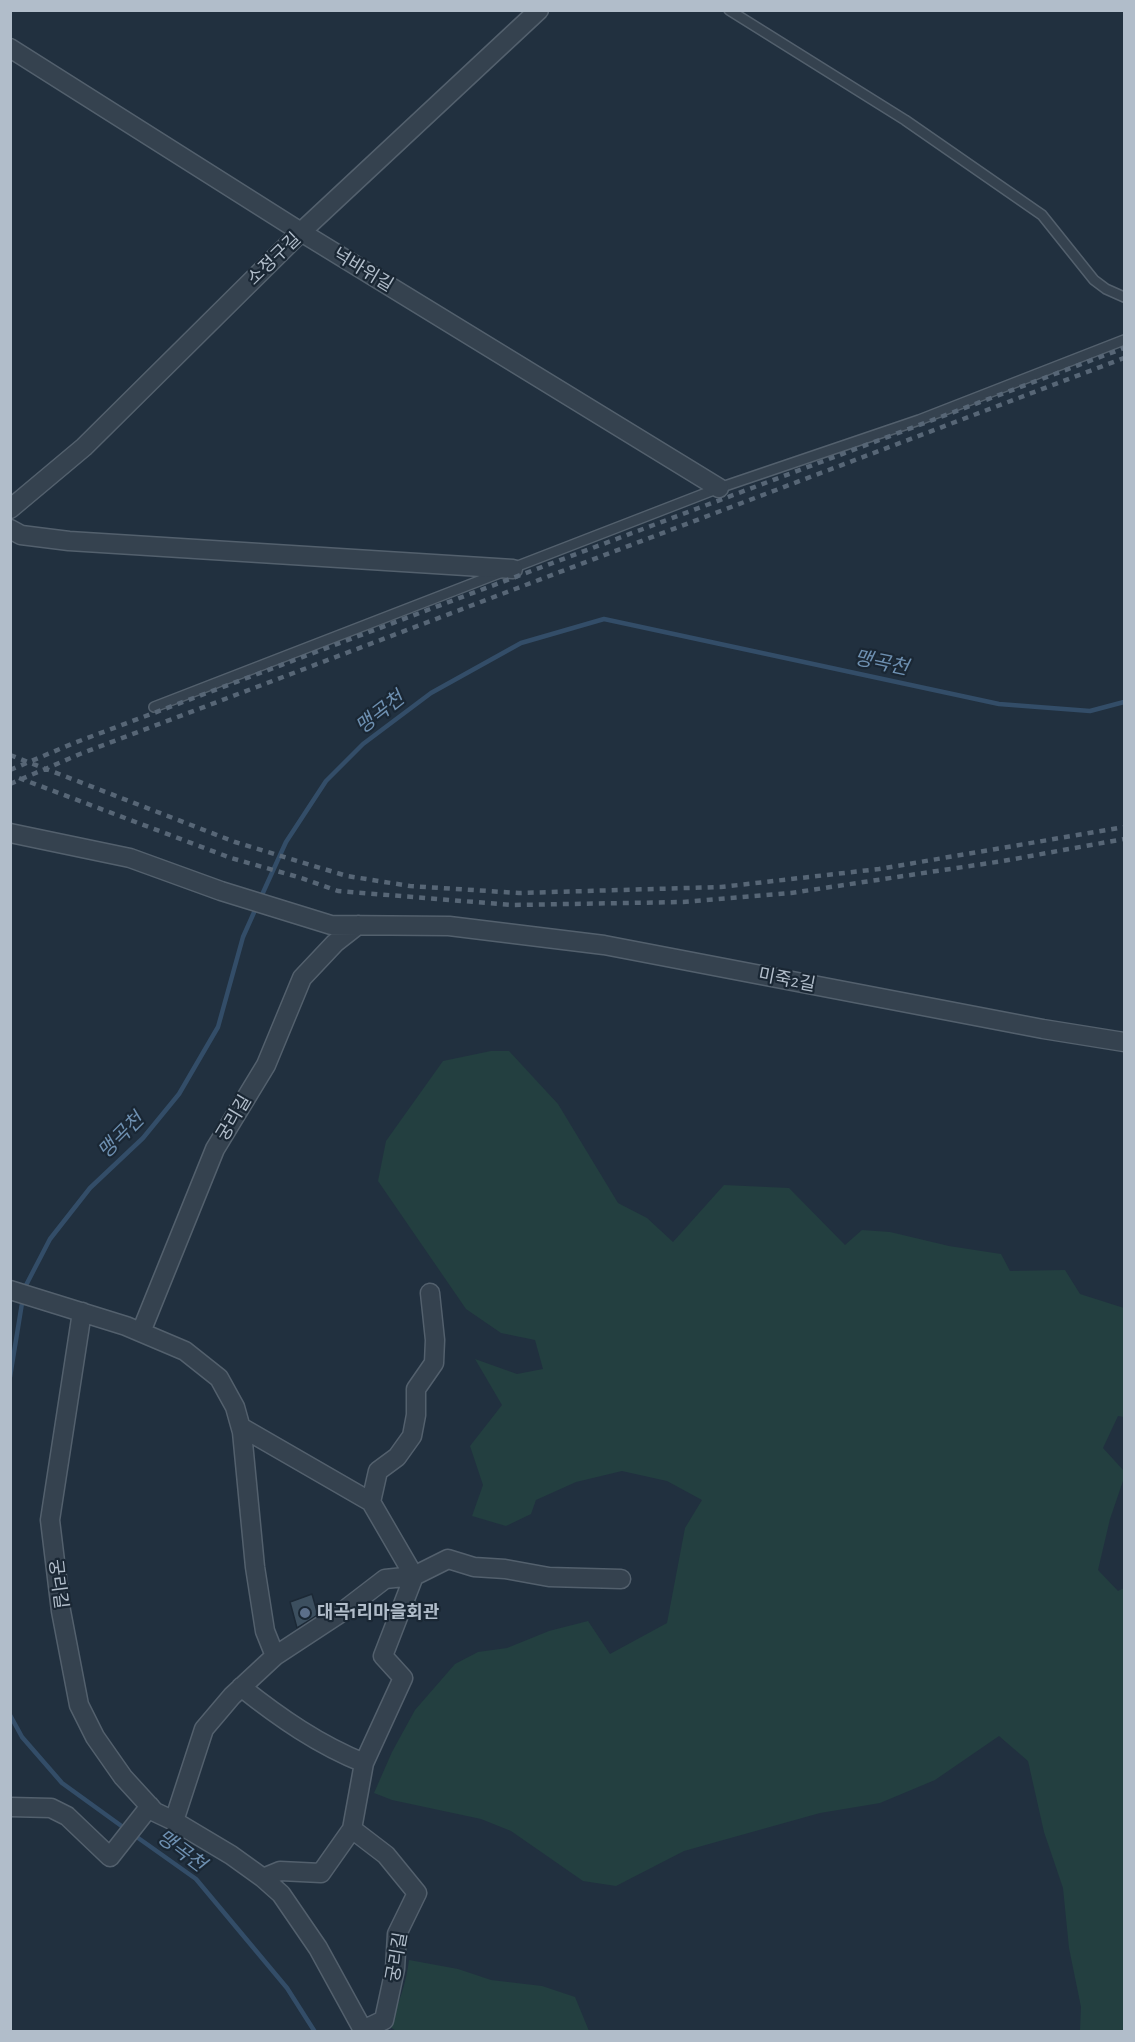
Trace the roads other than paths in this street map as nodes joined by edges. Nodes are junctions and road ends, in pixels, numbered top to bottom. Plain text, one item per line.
1 (539, 10) edge
2 (729, 10) edge
3 (10, 48) edge
4 (301, 232) junction
5 (1125, 297) edge
6 (1125, 340) edge
7 (719, 488) junction
8 (10, 509) edge
9 (10, 529) edge
10 (513, 569) junction
11 (154, 707) dead end
12 (10, 833) edge
13 (358, 925) junction
14 (1125, 1042) edge
15 (10, 1290) edge
16 (430, 1293) dead end
17 (82, 1312) junction
18 (141, 1332) junction
19 (241, 1427) junction
20 (370, 1502) junction
21 (414, 1576) junction
22 (621, 1579) dead end
23 (276, 1656) junction
24 (241, 1687) junction
25 (364, 1763) junction
26 (150, 1806) junction
27 (10, 1807) edge
28 (174, 1821) junction
29 (352, 1829) junction
30 (263, 1878) junction
31 (364, 2031) edge

1 - 4 street, 소정구길
2 - 5 lane
3 - 4 street, 넉바위길
4 - 7 street, 넉바위길
4 - 8 street, 소정구길
6 - 7 lane
7 - 10 lane
9 - 10 street
10 - 11 lane
12 - 13 street, 미죽2길
13 - 14 street, 미죽2길
13 - 18 street, 궁리길
15 - 17 street
16 - 20 street
17 - 18 street
17 - 26 street, 궁리길
18 - 19 street
19 - 20 street
19 - 23 street
20 - 21 street
21 - 22 street
21 - 23 street
21 - 25 street
23 - 24 street
24 - 25 street
24 - 28 street
25 - 29 street
26 - 27 street
26 - 28 street, 궁리길
28 - 30 street, 궁리길
29 - 30 street
29 - 31 street, 궁리길
30 - 31 street, 궁리길

